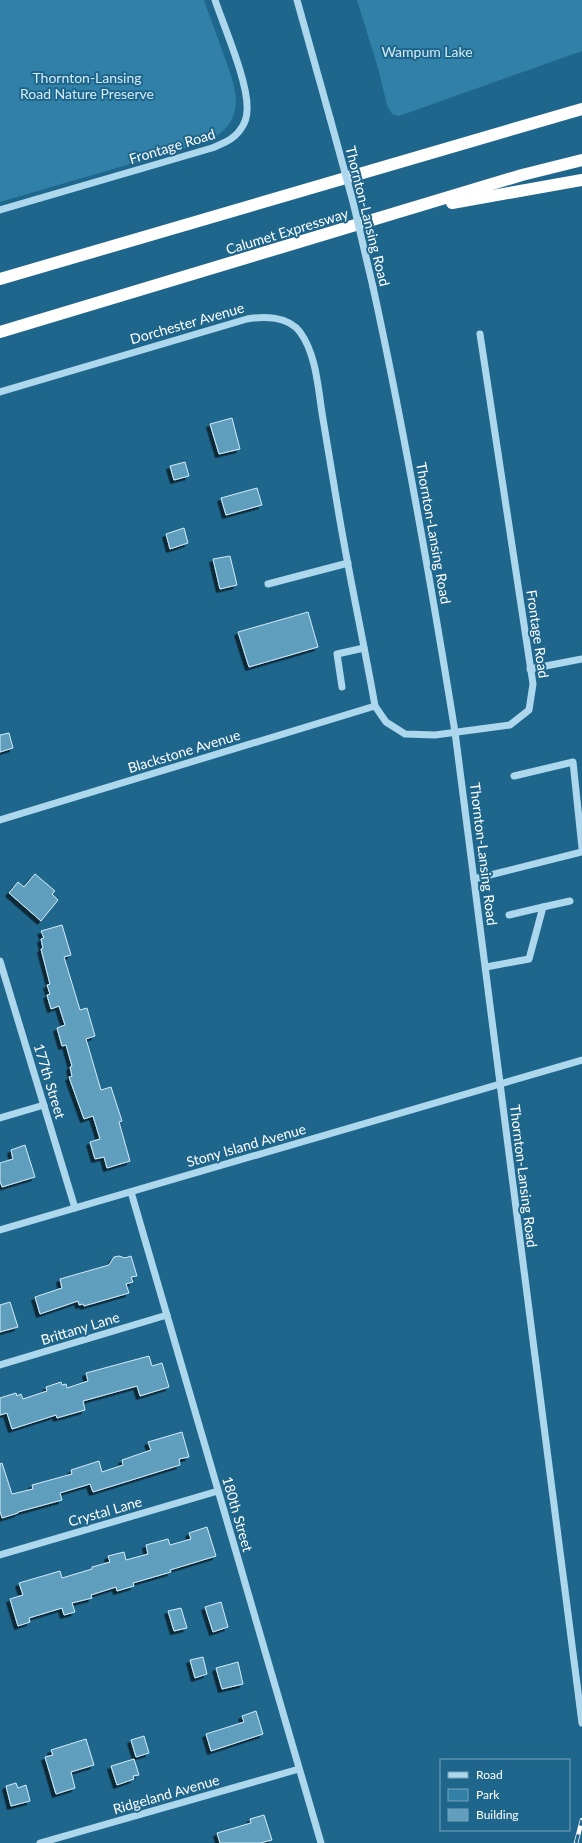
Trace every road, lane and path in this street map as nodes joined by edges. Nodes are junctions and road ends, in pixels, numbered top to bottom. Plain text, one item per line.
1 (215, 0) edge
2 (297, 0) edge
3 (582, 109) edge
4 (582, 114) edge
5 (532, 125) junction
6 (582, 160) edge
7 (582, 180) edge
8 (0, 210) edge
9 (396, 214) junction
10 (0, 279) edge
11 (0, 332) edge
12 (480, 334) dead end
13 (0, 392) edge
14 (338, 506) joint
15 (348, 563) junction
16 (268, 584) dead end
17 (364, 648) junction
18 (582, 659) edge
19 (530, 669) junction
20 (342, 687) dead end
21 (375, 706) junction
22 (455, 732) junction
23 (514, 776) dead end
24 (0, 820) edge
25 (582, 848) edge
26 (582, 852) edge
27 (474, 879) junction
28 (570, 901) dead end
29 (543, 907) junction
30 (508, 915) dead end
31 (0, 961) edge
32 (486, 967) junction
33 (582, 1060) edge
34 (499, 1084) junction
35 (44, 1105) junction
36 (0, 1118) edge
37 (131, 1192) junction
38 (75, 1208) junction
39 (0, 1230) edge
40 (167, 1315) junction
41 (0, 1365) edge
42 (218, 1491) junction
43 (0, 1555) edge
44 (582, 1723) edge
45 (299, 1769) junction
46 (40, 1843) edge
47 (321, 1843) edge

1 - 8 street, Frontage Road
2 - 22 street, Thornton-Lansing Road, bridge
3 - 5 highway
4 - 5 highway
5 - 10 highway
6 - 9 highway, Calumet Expressway
7 - 9 highway
9 - 11 highway, Calumet Expressway
12 - 19 street, Frontage Road
13 - 14 street, Dorchester Avenue
14 - 15 street, Frontage Road
15 - 16 street
15 - 17 street, Frontage Road
17 - 20 street
17 - 21 street, Frontage Road
18 - 19 street
19 - 22 street, Frontage Road
21 - 22 street, Frontage Road
21 - 24 street, Blackstone Avenue
22 - 27 street, Thornton-Lansing Road
23 - 25 street
26 - 27 street
27 - 32 street, Thornton-Lansing Road
28 - 29 street
29 - 30 street
29 - 32 street
31 - 35 street, 177th Street
32 - 34 street, Thornton-Lansing Road
33 - 34 street, Stony Island Avenue
34 - 37 street, Stony Island Avenue
34 - 44 street, Thornton-Lansing Road
35 - 36 street
35 - 38 street, 177th Street
37 - 38 street, Stony Island Avenue
37 - 40 street, 180th Street
38 - 39 street, Stony Island Avenue
40 - 41 street, Brittany Lane
40 - 42 street, 180th Street
42 - 43 street, Crystal Lane
42 - 45 street, 180th Street
45 - 46 street, Ridgeland Avenue
45 - 47 street, 180th Street

